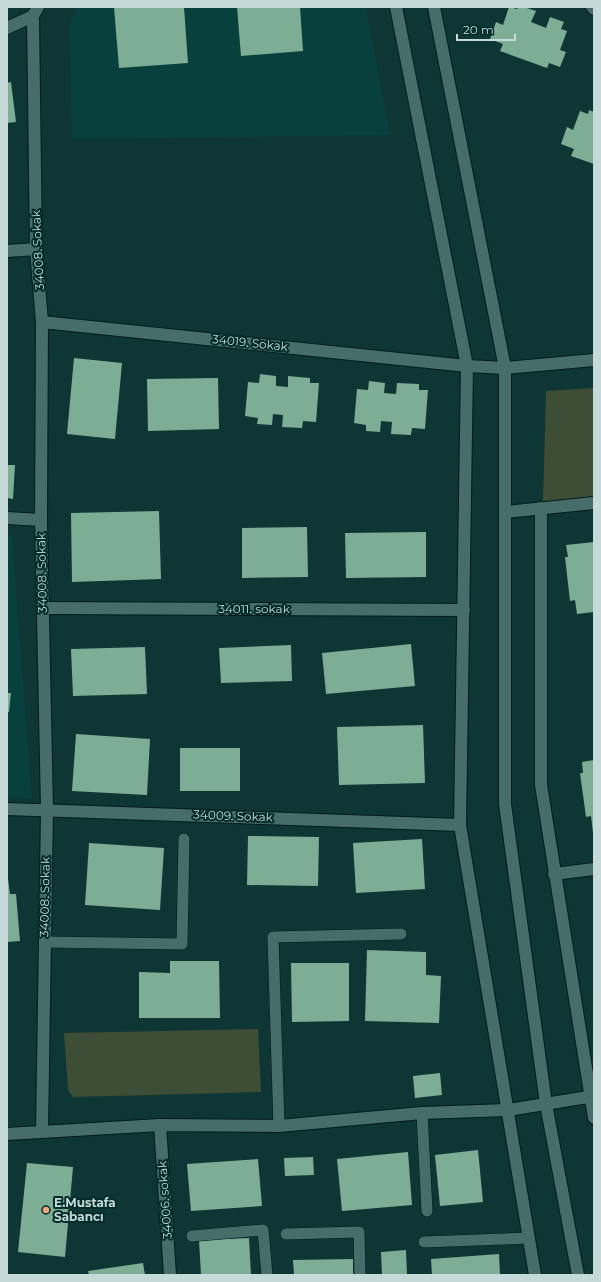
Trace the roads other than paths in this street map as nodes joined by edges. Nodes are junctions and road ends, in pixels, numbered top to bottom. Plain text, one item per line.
1 (396, 7) edge
2 (434, 7) edge
3 (35, 12) edge
4 (7, 28) edge
5 (36, 249) junction
6 (7, 251) edge
7 (42, 322) junction
8 (594, 360) edge
9 (462, 366) junction
10 (505, 368) junction
11 (594, 503) edge
12 (541, 508) junction
13 (505, 512) junction
14 (7, 518) edge
15 (41, 520) junction
16 (43, 608) junction
17 (464, 610) junction
18 (7, 809) edge
19 (47, 810) junction
20 (460, 825) junction
21 (184, 840) dead end
22 (594, 869) edge
23 (554, 874) junction
24 (401, 934) dead end
25 (45, 942) junction
26 (592, 1096) edge
27 (546, 1104) junction
28 (508, 1110) junction
29 (422, 1114) junction
30 (594, 1118) edge
31 (160, 1125) junction
32 (279, 1126) junction
33 (42, 1131) junction
34 (7, 1134) edge
35 (427, 1211) dead end
36 (286, 1234) dead end
37 (192, 1236) dead end
38 (529, 1238) junction
39 (424, 1242) dead end
40 (170, 1275) edge
41 (267, 1275) edge
42 (360, 1275) edge
43 (535, 1275) edge
44 (578, 1275) edge

1 - 9 street
2 - 10 street
3 - 4 street
3 - 5 street, 34008. Sokak
5 - 6 street
5 - 7 street, 34008. Sokak
7 - 9 street, 34019. Sokak
7 - 15 street, 34008. Sokak
8 - 10 street, 34019. Sokak
9 - 10 street, 34019. Sokak
9 - 17 street
10 - 13 street
11 - 12 street
12 - 13 street
12 - 23 street
13 - 27 street
14 - 15 street
15 - 16 street, 34008. Sokak
16 - 17 street, 34011. sokak
16 - 19 street, 34008. Sokak
17 - 20 street
18 - 19 street, 34009. Sokak
19 - 20 street, 34009. Sokak
19 - 25 street, 34008. Sokak
20 - 28 street
21 - 25 lane
22 - 23 street
23 - 26 street
24 - 32 lane
25 - 33 street, 34008. Sokak
26 - 27 street
26 - 30 street
27 - 28 street
27 - 44 street
28 - 29 street
28 - 38 street
29 - 32 street
29 - 35 lane
31 - 32 street
31 - 33 street
31 - 40 street, 34006. sokak
33 - 34 street
36 - 42 lane
37 - 41 lane
38 - 39 lane
38 - 43 street

